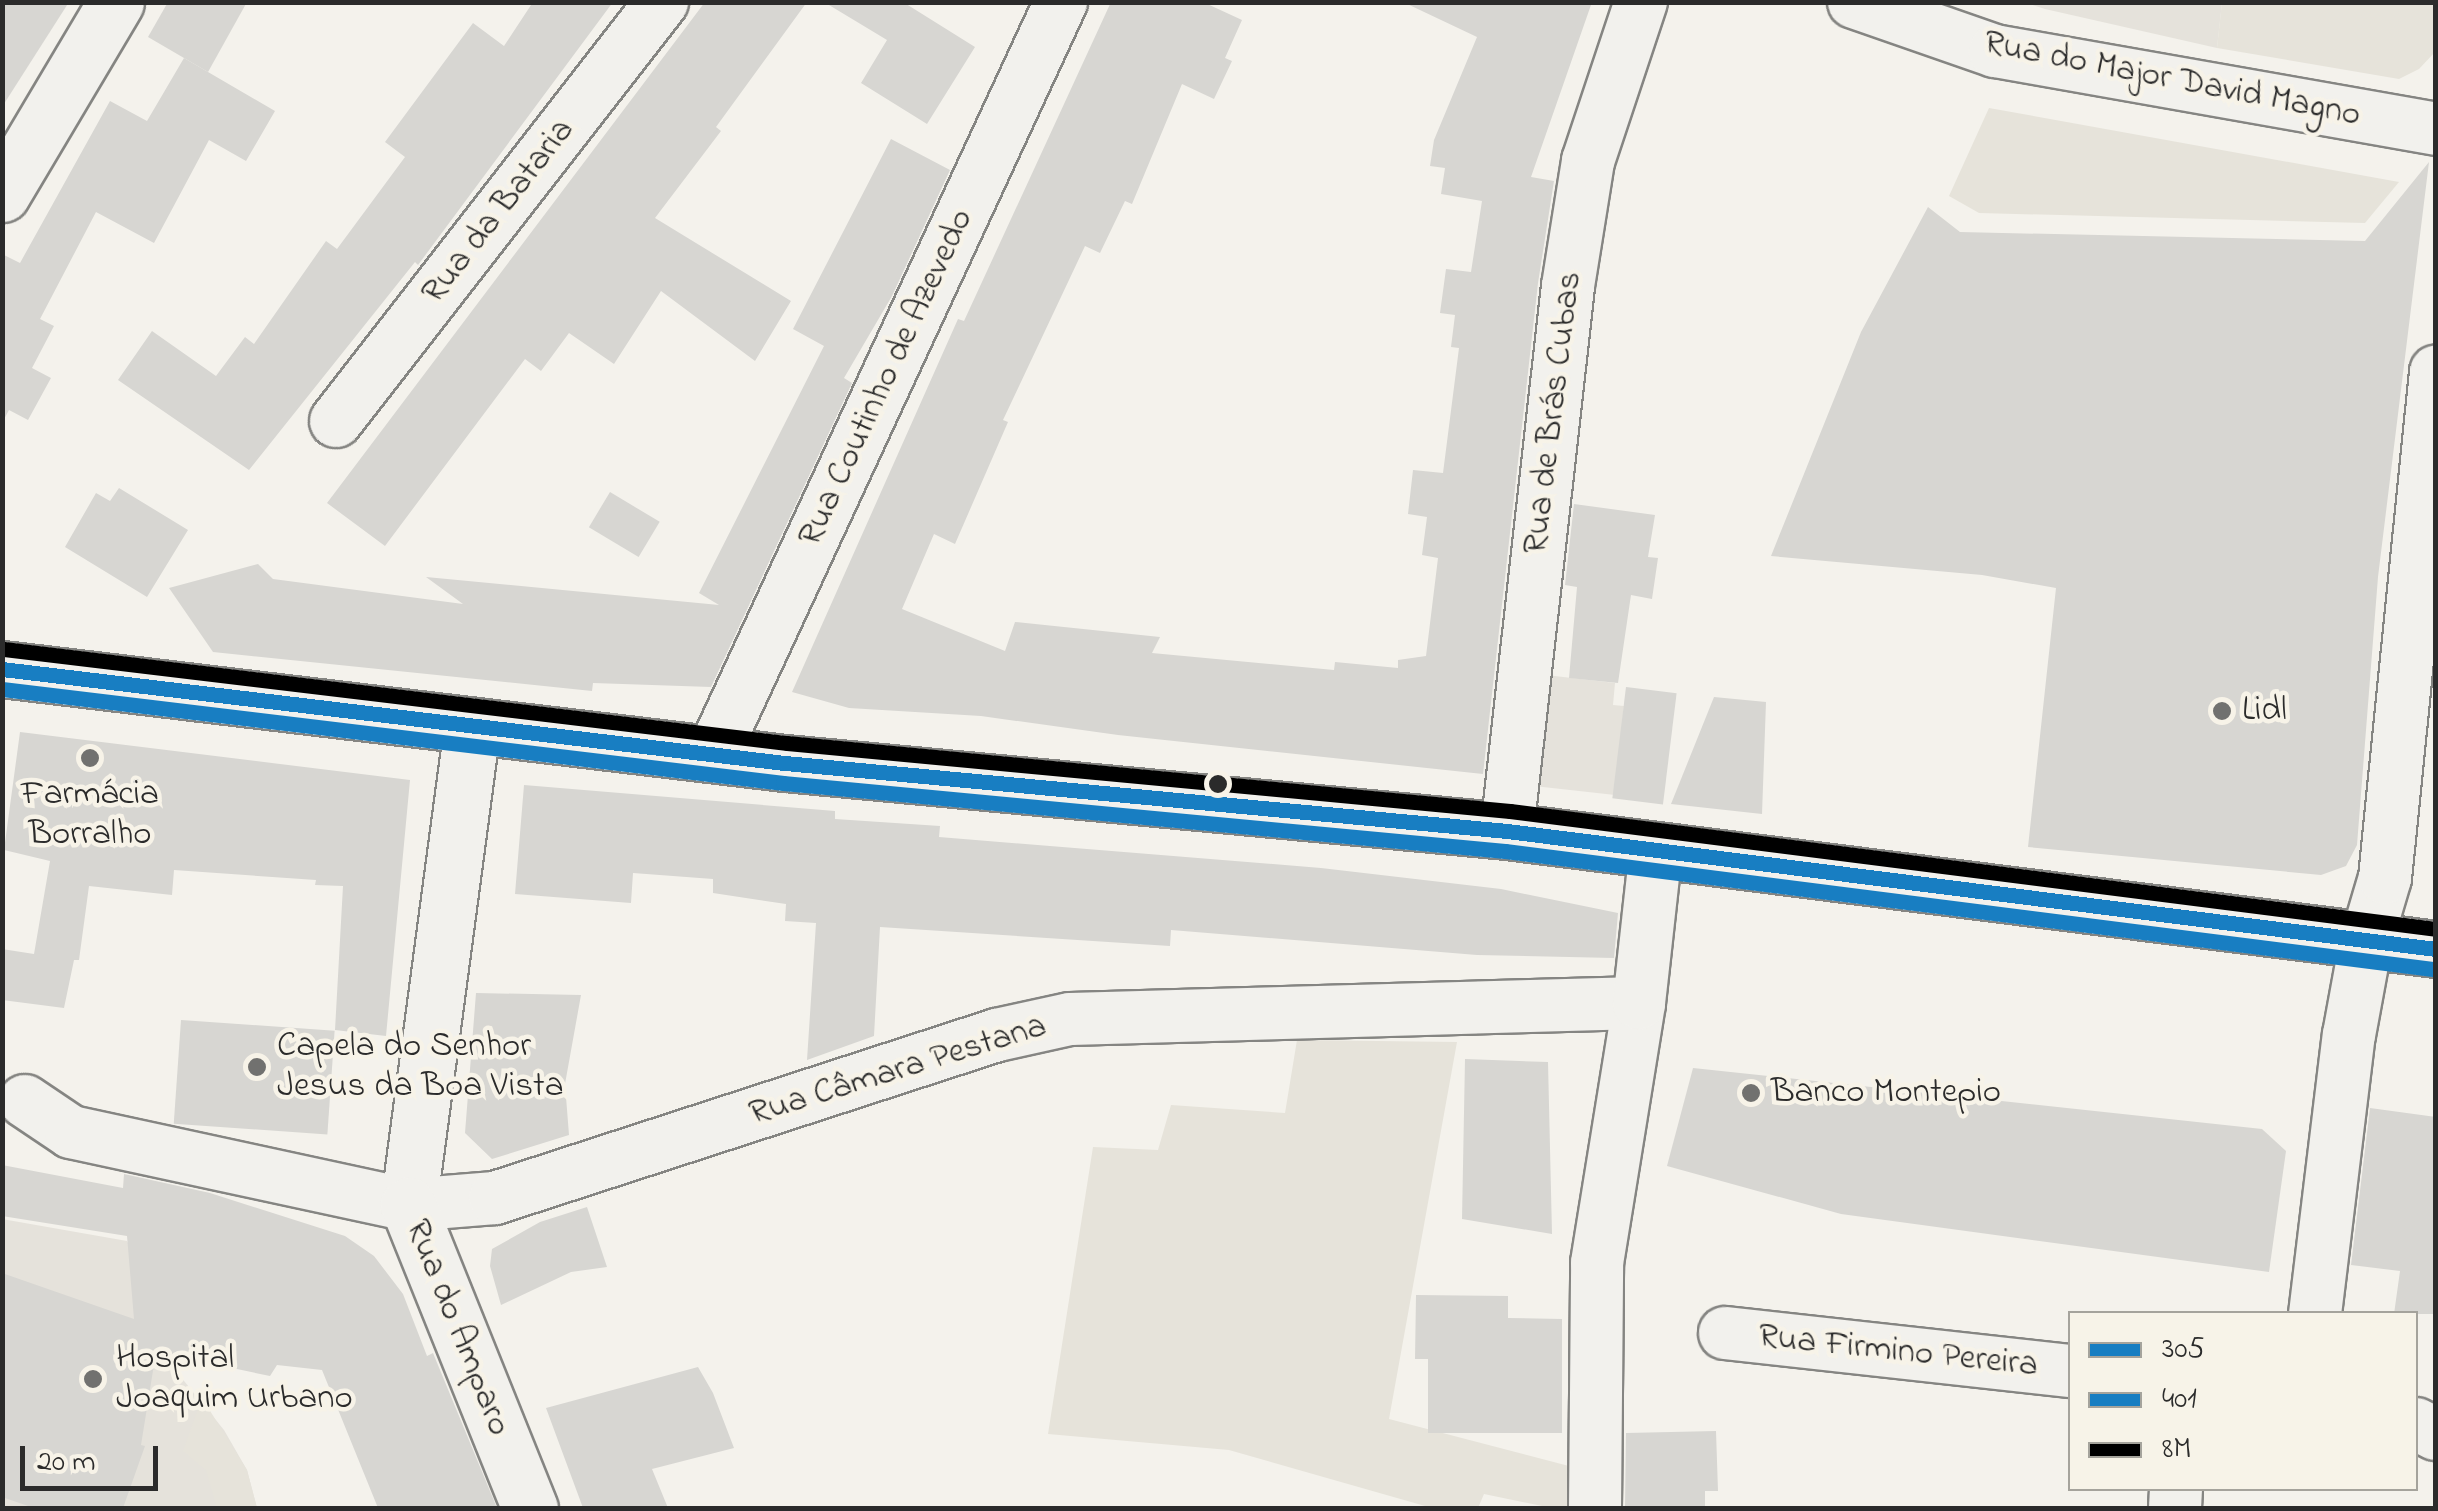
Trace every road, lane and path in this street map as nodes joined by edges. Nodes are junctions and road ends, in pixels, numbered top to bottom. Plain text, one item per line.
1 (116, 2) edge
2 (662, 2) edge
3 (1060, 2) edge
4 (1642, 2) edge
5 (1854, 2) edge
6 (2436, 129) edge
7 (2, 194) edge
8 (2436, 372) edge
9 (336, 421) dead end
10 (2, 669) edge
11 (472, 727) junction
12 (713, 754) junction
13 (1507, 832) junction
14 (1656, 850) junction
15 (2366, 942) junction
16 (2436, 949) edge
17 (1639, 1002) junction
18 (24, 1101) dead end
19 (408, 1205) junction
20 (2316, 1311) edge
21 (1725, 1333) dead end
22 (2068, 1371) edge
23 (530, 1508) edge
24 (1594, 1508) edge

1 - 7 main road
2 - 9 street, Rua da Bataria
3 - 12 street, Rua Coutinho de Azevedo
4 - 13 street, Rua de Brás Cubas
5 - 6 street, Rua do Major David Magno
8 - 15 street
10 - 11 main road
11 - 12 main road
11 - 19 main road, Rua do Amparo
12 - 13 main road
13 - 14 main road
14 - 15 main road
14 - 17 street
15 - 16 main road
15 - 20 street
17 - 19 street, Rua Câmara Pestana
17 - 24 street
18 - 19 street, Rua Câmara Pestana
19 - 23 main road, Rua do Amparo
21 - 22 street, Rua Firmino Pereira

